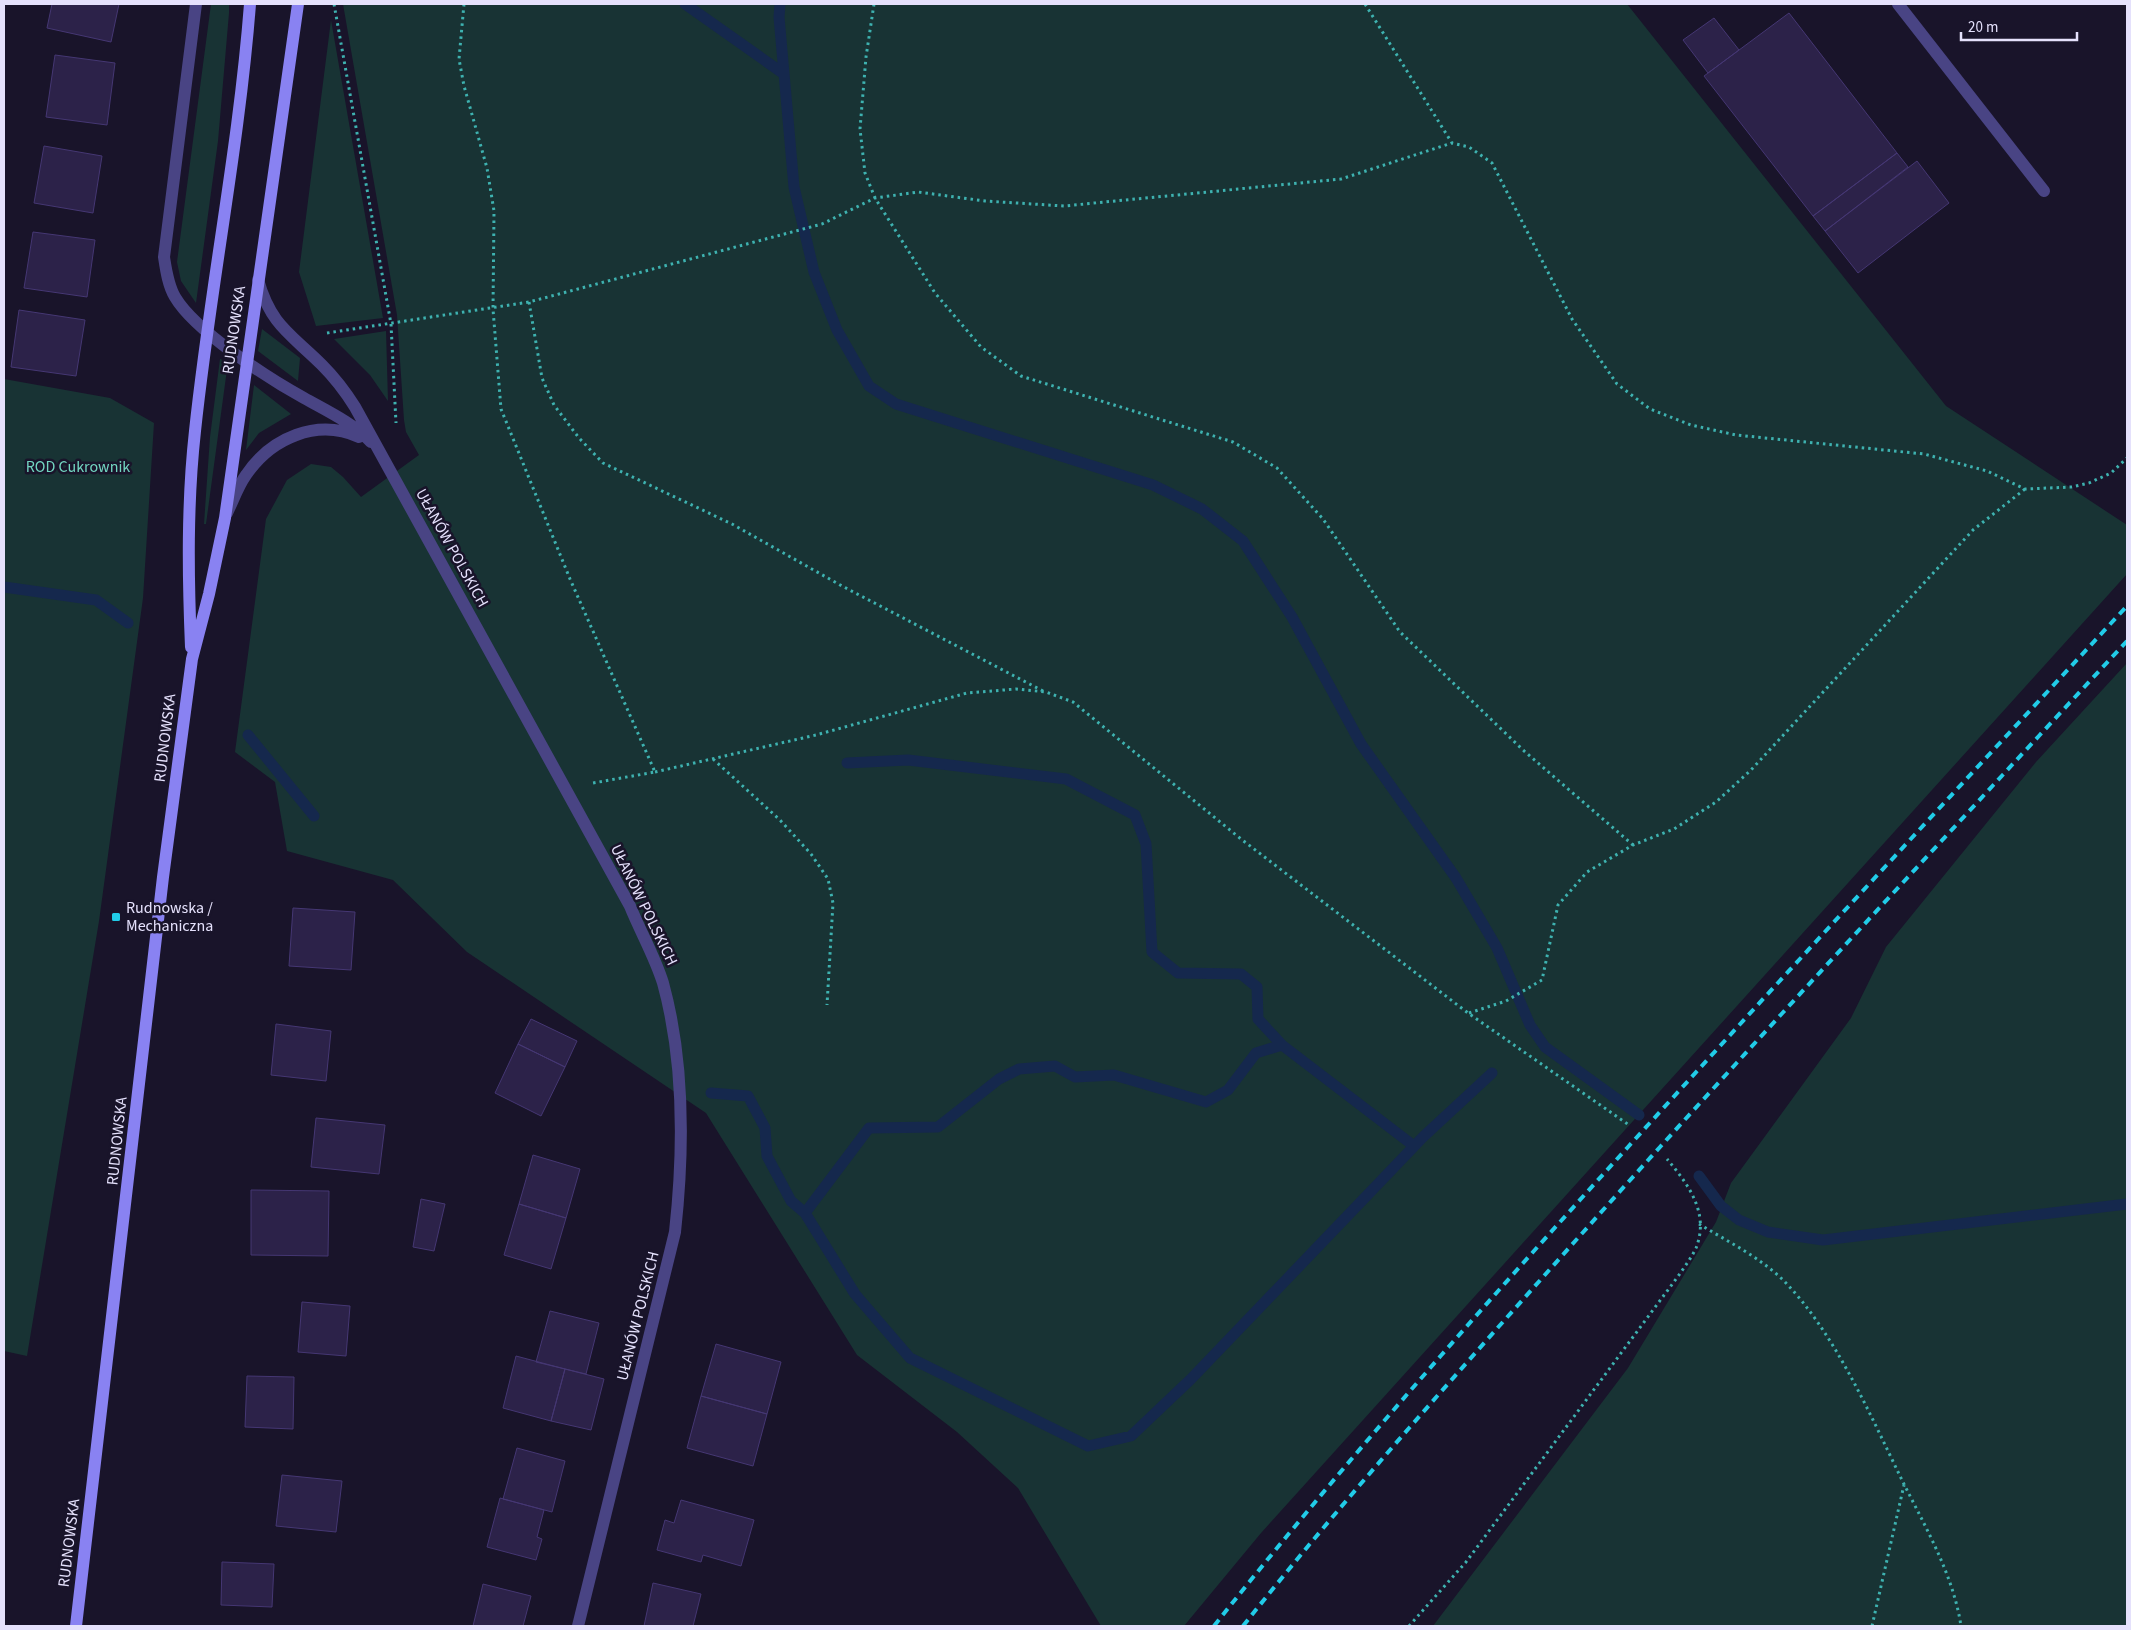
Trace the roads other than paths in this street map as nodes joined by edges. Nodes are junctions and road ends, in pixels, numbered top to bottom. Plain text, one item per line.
1 (196, 4) edge
2 (250, 4) edge
3 (298, 4) edge
4 (1898, 4) edge
5 (2044, 191) dead end
6 (258, 277) junction
7 (209, 333) junction
8 (246, 360) junction
9 (379, 450) junction
10 (225, 518) junction
11 (192, 659) junction
12 (76, 1626) edge
13 (578, 1626) edge

1 - 7 street, UŁANÓW POLSKICH
2 - 7 main road, RUDNOWSKA
3 - 6 main road, RUDNOWSKA
4 - 5 street
6 - 8 main road, RUDNOWSKA
6 - 9 street, UŁANÓW POLSKICH
7 - 8 street, UŁANÓW POLSKICH
7 - 11 main road, RUDNOWSKA
8 - 9 street, UŁANÓW POLSKICH
8 - 10 main road, RUDNOWSKA
9 - 10 street, UŁANÓW POLSKICH
9 - 13 street, UŁANÓW POLSKICH
10 - 11 main road, RUDNOWSKA
11 - 12 main road, RUDNOWSKA

